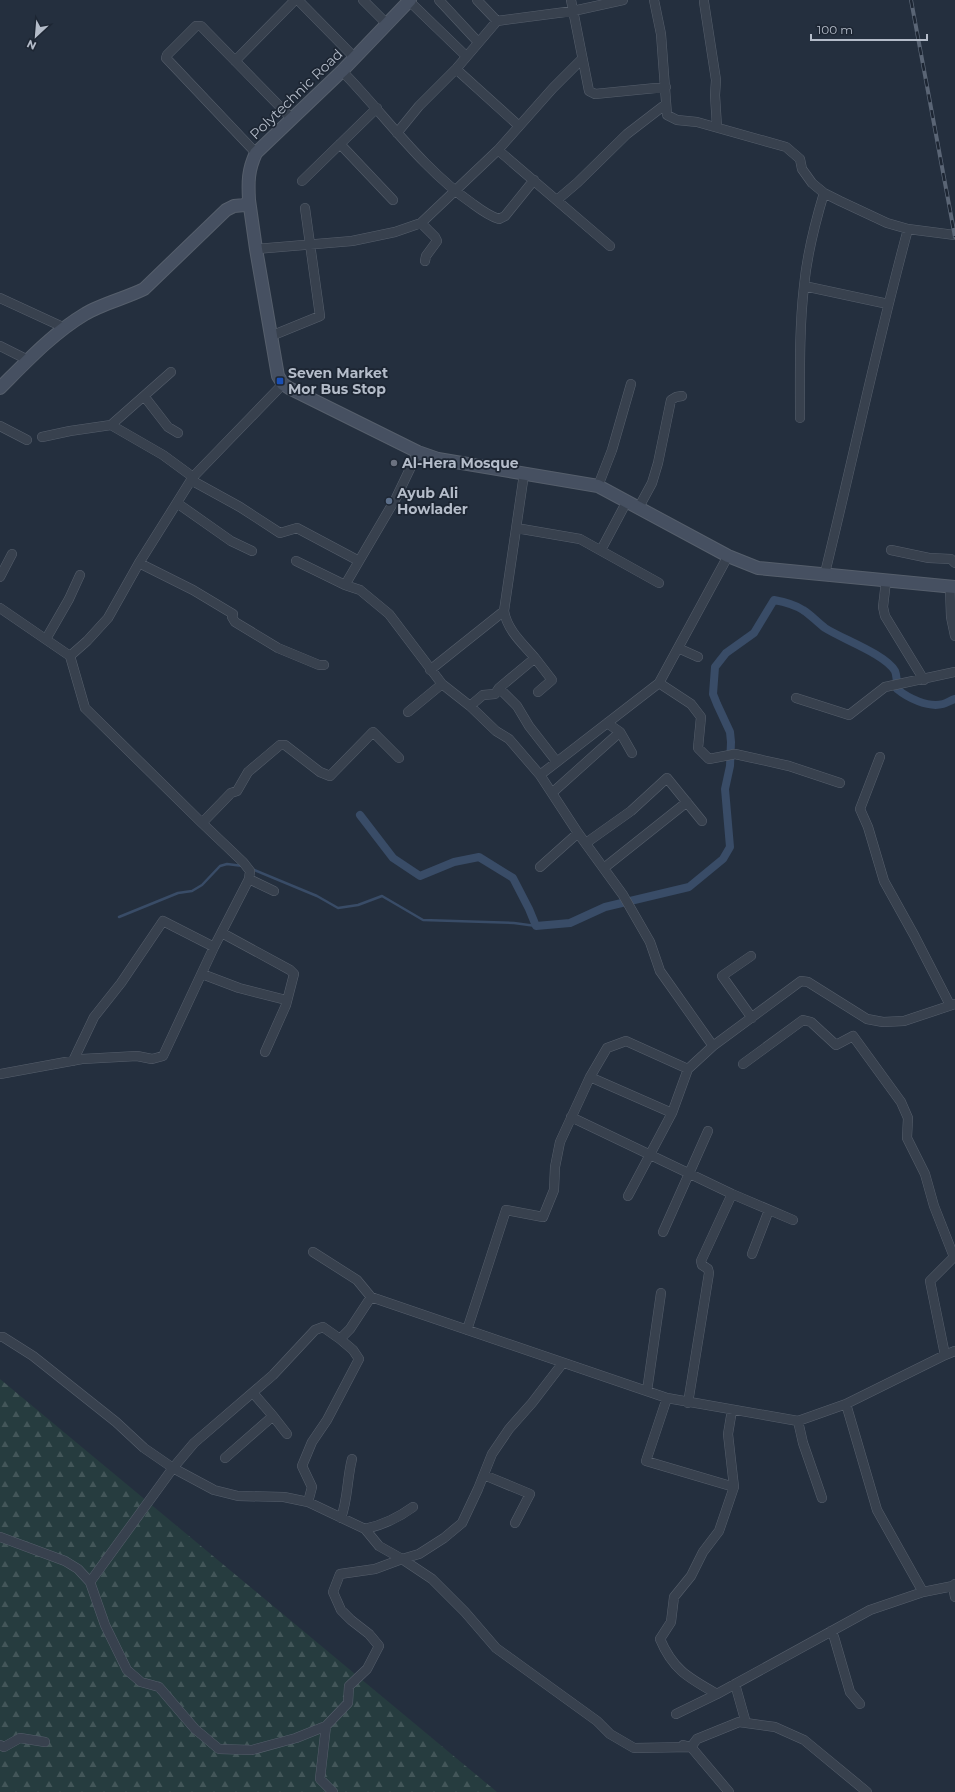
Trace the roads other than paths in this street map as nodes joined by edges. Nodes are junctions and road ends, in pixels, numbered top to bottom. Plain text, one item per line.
1 (295, 0) edge
2 (298, 0) edge
3 (363, 0) edge
4 (439, 0) edge
5 (477, 0) edge
6 (571, 0) edge
7 (623, 0) edge
8 (654, 0) edge
9 (410, 1) edge
10 (704, 2) dead end
11 (573, 11) junction
12 (496, 21) junction
13 (387, 24) junction
14 (478, 42) junction
15 (466, 56) junction
16 (355, 58) junction
17 (582, 59) junction
18 (235, 61) junction
19 (456, 69) junction
20 (342, 70) junction
21 (666, 87) junction
22 (666, 104) junction
23 (377, 108) junction
24 (292, 119) junction
25 (519, 126) junction
26 (716, 127) junction
27 (397, 133) junction
28 (340, 144) junction
29 (498, 150) junction
30 (256, 153) junction
31 (534, 180) junction
32 (302, 181) dead end
33 (454, 191) junction
34 (824, 193) junction
35 (249, 200) junction
36 (393, 200) dead end
37 (557, 200) junction
38 (305, 208) dead end
39 (421, 223) junction
40 (908, 229) junction
41 (955, 235) edge
42 (310, 245) junction
43 (610, 246) dead end
44 (256, 249) junction
45 (424, 261) dead end
46 (804, 286) junction
47 (0, 298) edge
48 (888, 304) junction
49 (65, 328) junction
50 (271, 336) junction
51 (0, 346) edge
52 (28, 360) junction
53 (171, 372) dead end
54 (283, 384) junction
55 (631, 384) dead end
56 (0, 388) edge
57 (144, 396) junction
58 (682, 396) dead end
59 (800, 418) dead end
60 (111, 425) junction
61 (0, 426) edge
62 (178, 433) dead end
63 (42, 437) dead end
64 (27, 440) dead end
65 (418, 452) junction
66 (524, 474) junction
67 (192, 478) junction
68 (598, 486) junction
69 (627, 501) junction
70 (177, 503) junction
71 (639, 507) junction
72 (516, 528) junction
73 (601, 550) junction
74 (891, 550) dead end
75 (252, 551) dead end
76 (12, 554) dead end
77 (728, 556) junction
78 (360, 560) junction
79 (296, 561) dead end
80 (139, 563) junction
81 (955, 563) edge
82 (825, 574) junction
83 (80, 575) dead end
84 (0, 576) edge
85 (886, 581) junction
86 (659, 583) dead end
87 (345, 585) junction
88 (952, 587) edge
89 (0, 608) edge
90 (504, 611) junction
91 (955, 636) edge
92 (46, 639) junction
93 (678, 648) junction
94 (70, 656) junction
95 (698, 657) dead end
96 (535, 658) junction
97 (324, 665) dead end
98 (430, 670) junction
99 (955, 672) edge
100 (924, 680) junction
101 (659, 683) junction
102 (442, 684) junction
103 (499, 688) junction
104 (538, 692) dead end
105 (796, 698) dead end
106 (470, 706) junction
107 (408, 712) dead end
108 (607, 723) junction
109 (620, 732) junction
110 (632, 753) dead end
111 (880, 757) dead end
112 (399, 758) dead end
113 (557, 762) junction
114 (540, 775) junction
115 (840, 783) dead end
116 (552, 793) junction
117 (687, 802) junction
118 (702, 821) dead end
119 (202, 823) junction
120 (578, 833) junction
121 (586, 843) junction
122 (540, 867) dead end
123 (604, 868) junction
124 (250, 875) junction
125 (274, 890) dead end
126 (222, 933) junction
127 (214, 948) junction
128 (751, 956) dead end
129 (202, 974) junction
130 (286, 1000) junction
131 (952, 1005) edge
132 (752, 1018) junction
133 (714, 1046) junction
134 (265, 1052) dead end
135 (73, 1061) junction
136 (743, 1064) dead end
137 (688, 1069) junction
138 (0, 1074) edge
139 (590, 1077) junction
140 (672, 1113) junction
141 (571, 1117) junction
142 (708, 1131) dead end
143 (650, 1154) junction
144 (689, 1173) junction
145 (732, 1194) junction
146 (628, 1196) dead end
147 (769, 1210) junction
148 (793, 1220) dead end
149 (663, 1232) dead end
150 (313, 1252) dead end
151 (752, 1254) dead end
152 (661, 1293) dead end
153 (371, 1297) junction
154 (467, 1330) junction
155 (0, 1337) edge
156 (340, 1339) junction
157 (955, 1351) edge
158 (945, 1354) junction
159 (562, 1364) junction
160 (647, 1391) junction
161 (253, 1393) junction
162 (667, 1398) junction
163 (688, 1403) junction
164 (846, 1404) junction
165 (732, 1410) junction
166 (274, 1416) junction
167 (798, 1421) junction
168 (287, 1434) dead end
169 (225, 1458) dead end
170 (352, 1458) dead end
171 (173, 1468) junction
172 (484, 1475) junction
173 (734, 1487) junction
174 (822, 1498) dead end
175 (308, 1502) junction
176 (413, 1507) dead end
177 (340, 1518) junction
178 (515, 1523) dead end
179 (365, 1529) junction
180 (0, 1537) edge
181 (402, 1559) junction
182 (90, 1582) junction
183 (954, 1585) edge
184 (923, 1592) junction
185 (955, 1596) edge
186 (831, 1631) junction
187 (735, 1684) junction
188 (717, 1694) junction
189 (860, 1704) dead end
190 (676, 1714) dead end
191 (746, 1723) junction
192 (326, 1726) junction
193 (45, 1742) dead end
194 (0, 1746) edge
195 (687, 1746) junction
196 (333, 1792) edge
197 (729, 1792) edge
198 (867, 1792) edge

1 - 18 street
2 - 16 street
3 - 13 street
4 - 14 street
5 - 12 street
6 - 11 street
7 - 11 street
8 - 21 street
9 - 13 street, Polytechnic Road
9 - 15 street
10 - 26 street
11 - 12 street
11 - 17 street
12 - 14 street
13 - 16 street, Polytechnic Road
14 - 15 street
15 - 19 street
16 - 20 street, Polytechnic Road
17 - 21 street
17 - 25 street
18 - 24 street
18 - 30 street
19 - 25 street
19 - 27 street
20 - 23 street
20 - 24 street, Polytechnic Road
21 - 22 street
22 - 26 street
22 - 37 street
23 - 27 street
23 - 28 street
24 - 30 street, Polytechnic Road
25 - 29 street
26 - 34 street
27 - 33 street
28 - 32 street
28 - 36 street
29 - 31 street
29 - 33 street
30 - 35 street, Polytechnic Road
31 - 33 street
31 - 37 street
33 - 39 street
34 - 40 street
34 - 46 street
35 - 44 street, Polytechnic Road
35 - 49 street
37 - 43 street
38 - 42 street
39 - 42 street
39 - 45 street
40 - 41 street
40 - 48 street
42 - 44 street
42 - 50 street
44 - 50 street, Polytechnic Road
46 - 48 street
46 - 59 street
47 - 49 street
48 - 82 street
49 - 52 street
50 - 54 street, Polytechnic Road
51 - 52 street
52 - 56 street
53 - 57 street
54 - 65 street
54 - 67 street
55 - 68 street
57 - 60 street
57 - 62 street
58 - 71 street
60 - 63 street
60 - 67 street
61 - 64 street
65 - 66 street
65 - 78 street
66 - 68 street
66 - 72 street
67 - 70 street
67 - 78 street
68 - 69 street
69 - 71 street
69 - 73 street
70 - 75 street
70 - 80 street
71 - 77 street
72 - 73 street
72 - 90 street
73 - 86 street
74 - 81 street
76 - 84 street
77 - 82 street
77 - 93 street
78 - 87 street
79 - 87 street
80 - 94 street
80 - 97 street
82 - 85 street
83 - 92 street
85 - 88 street
85 - 100 street
87 - 98 street
88 - 91 street
89 - 92 street
90 - 96 street
90 - 98 street
92 - 94 street
93 - 95 street
93 - 101 street
94 - 119 street
96 - 103 street
96 - 104 street
98 - 102 street
99 - 100 street
100 - 105 street
101 - 108 street
101 - 115 street
102 - 106 street
102 - 107 street
103 - 106 street
103 - 113 street
106 - 114 street
108 - 109 street
108 - 113 street
109 - 110 street
109 - 116 street
111 - 131 street
112 - 119 street
113 - 114 street
114 - 116 street
116 - 120 street
117 - 118 street
117 - 121 street
117 - 123 street
119 - 124 street
120 - 121 street
120 - 122 street
121 - 123 street
123 - 133 street
124 - 125 street
124 - 126 street
126 - 127 street
126 - 130 street
127 - 129 street
127 - 135 street
128 - 132 street
129 - 130 street
129 - 135 street
130 - 134 street
131 - 132 street
132 - 133 street
133 - 137 street
135 - 138 street
136 - 158 street
137 - 139 street
137 - 140 street
139 - 140 street
139 - 141 street
140 - 143 street
141 - 143 street
141 - 154 street
142 - 144 street
143 - 144 street
143 - 146 street
144 - 145 street
144 - 149 street
145 - 147 street
145 - 163 street
147 - 148 street
147 - 151 street
150 - 153 street
152 - 160 street
153 - 154 street
153 - 156 street
154 - 159 street
155 - 171 street
156 - 161 street
156 - 175 street
157 - 158 street
158 - 164 street
159 - 160 street
159 - 172 street
160 - 162 street
161 - 166 street
161 - 171 street
162 - 163 street
162 - 173 street
163 - 165 street
164 - 167 street
164 - 184 street
165 - 167 street
165 - 173 street
166 - 168 street
166 - 169 street
167 - 174 street
170 - 177 street
171 - 175 street
171 - 182 street
172 - 178 street
172 - 181 street
173 - 188 street
175 - 177 street
176 - 179 street
177 - 179 street
179 - 181 street
180 - 182 street
181 - 192 street
181 - 195 street
182 - 192 street
183 - 184 street
183 - 185 street
184 - 186 street
186 - 187 street
186 - 189 street
187 - 188 street
187 - 191 street
188 - 190 street
191 - 195 street
191 - 198 street
192 - 196 street
193 - 194 street
195 - 197 street

